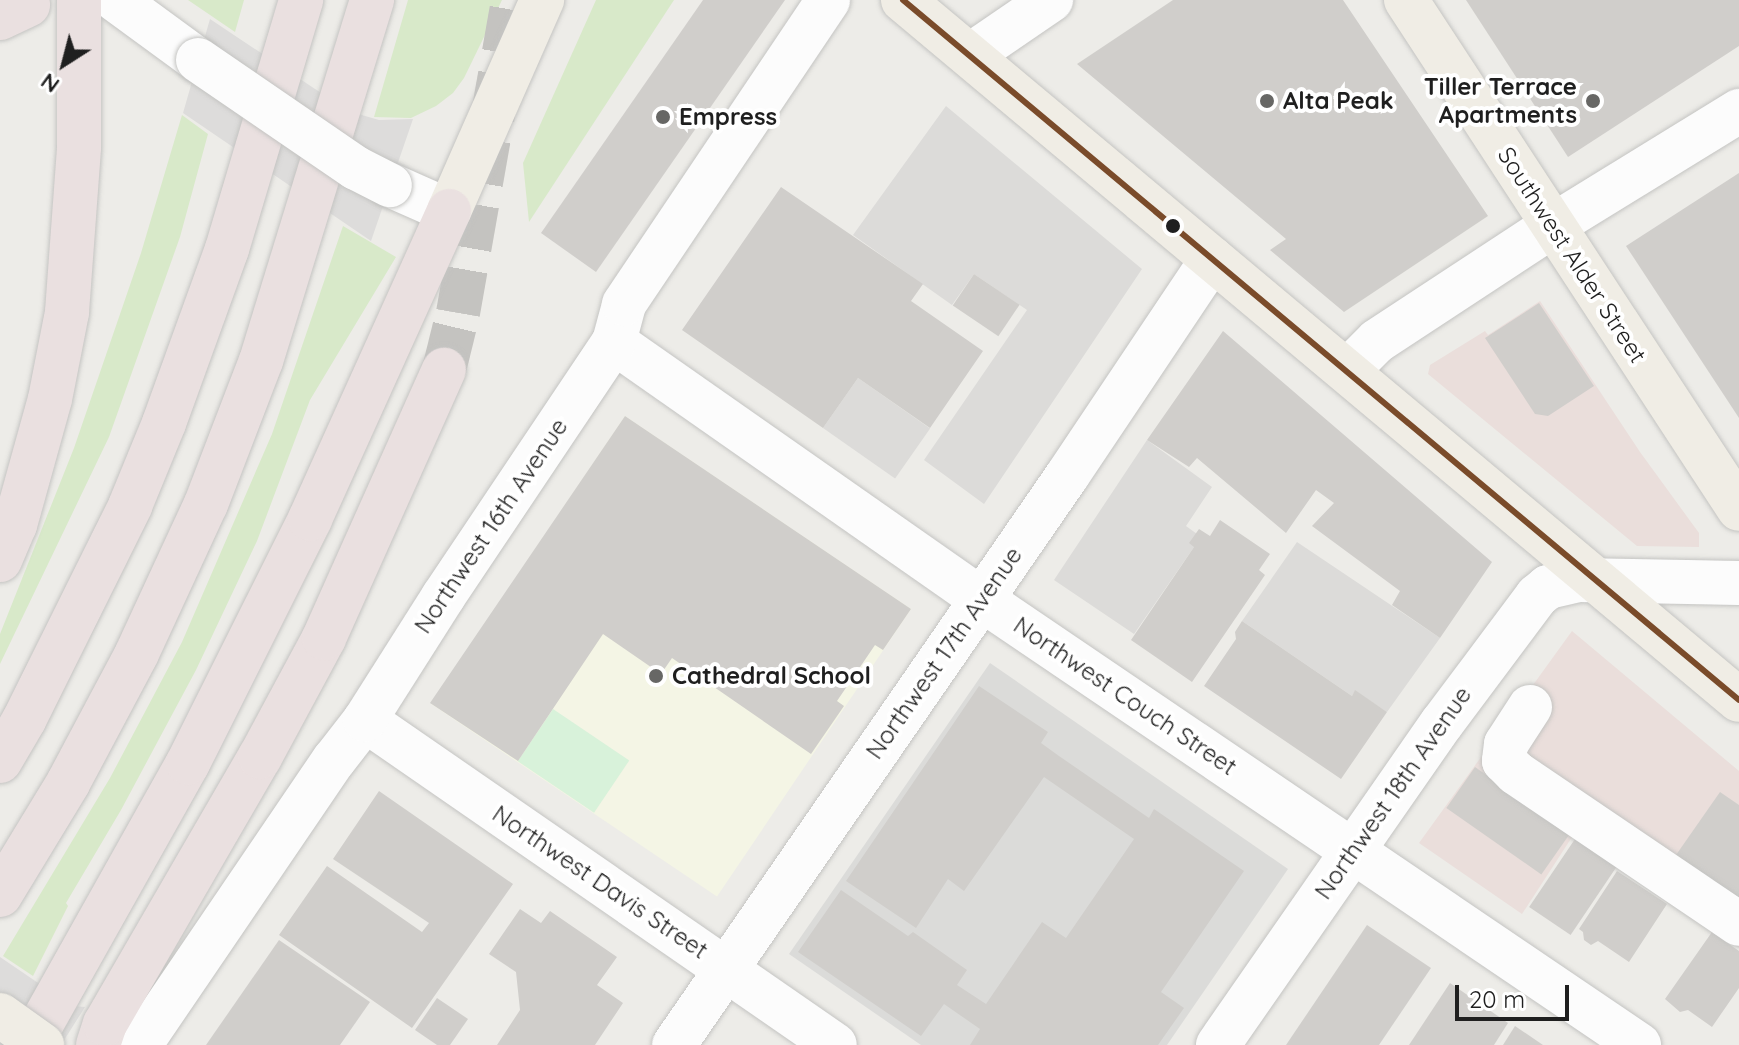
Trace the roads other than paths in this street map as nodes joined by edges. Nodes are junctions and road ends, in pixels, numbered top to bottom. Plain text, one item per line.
1 (79, 0) edge
2 (116, 0) edge
3 (301, 0) edge
4 (372, 0) edge
5 (542, 0) edge
6 (828, 0) edge
7 (903, 0) edge
8 (1051, 0) edge
9 (1406, 0) edge
10 (972, 54) junction
11 (1739, 111) edge
12 (449, 211) junction
13 (1552, 226) junction
14 (1212, 259) junction
15 (614, 342) junction
16 (444, 370) tunnel mouth
17 (1347, 371) junction
18 (1739, 509) edge
19 (0, 560) edge
20 (1596, 578) junction
21 (1739, 583) edge
22 (981, 599) junction
23 (1739, 700) edge
24 (1530, 707) dead end
25 (365, 720) junction
26 (0, 761) edge
27 (1352, 850) junction
28 (0, 895) edge
29 (1739, 924) edge
30 (726, 969) junction
31 (0, 1015) edge
32 (26, 1045) edge
33 (42, 1045) edge
34 (98, 1045) edge
35 (140, 1045) edge
36 (674, 1045) edge
37 (835, 1045) edge
38 (1218, 1045) edge
39 (1639, 1045) edge

1 - 19 highway
2 - 12 street, bridge
3 - 26 highway
4 - 28 highway
5 - 12 main road
6 - 15 street, Northwest 16th Avenue
7 - 10 main road
8 - 10 street
9 - 13 main road, Southwest Alder Street
10 - 14 main road
11 - 13 street
12 - 32 highway
13 - 17 street
13 - 18 main road, Southwest Alder Street
14 - 17 main road
14 - 22 street, Northwest 17th Avenue
15 - 22 street, Northwest Couch Street
15 - 25 street, Northwest 16th Avenue
16 - 34 highway
17 - 20 main road
20 - 21 street, Northwest 18th Avenue
20 - 23 main road
20 - 27 street, Northwest 18th Avenue
22 - 27 street, Northwest Couch Street
22 - 30 street, Northwest 17th Avenue
24 - 29 street
25 - 30 street, Northwest Davis Street
25 - 35 street, Northwest 16th Avenue
27 - 38 street, Northwest 18th Avenue
27 - 39 street, Northwest Couch Street
30 - 36 street, Northwest 17th Avenue
30 - 37 street, Northwest Davis Street
31 - 33 main road, bridge

